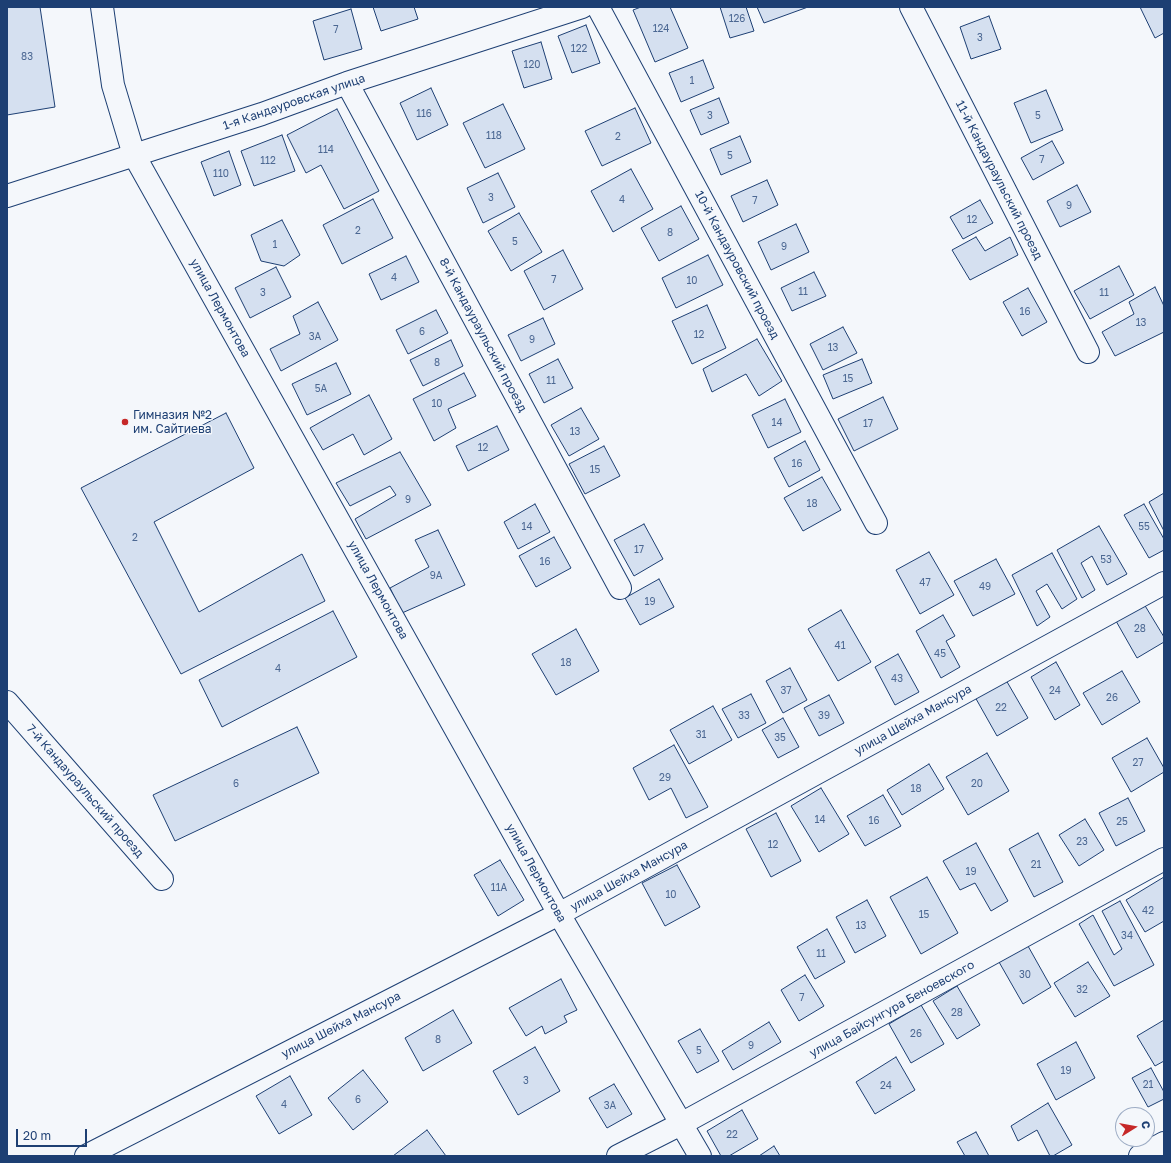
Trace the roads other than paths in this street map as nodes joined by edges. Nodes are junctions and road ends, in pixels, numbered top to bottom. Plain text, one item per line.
1 (102, 7) edge
2 (582, 7) edge
3 (598, 7) edge
4 (911, 7) edge
5 (347, 83) junction
6 (134, 155) junction
7 (7, 196) edge
8 (1088, 352) dead end
9 (876, 523) dead end
10 (1164, 582) edge
11 (620, 588) dead end
12 (7, 702) edge
13 (1164, 859) edge
14 (162, 880) dead end
15 (559, 914) junction
16 (681, 1124) junction
17 (1164, 1143) edge
18 (86, 1156) edge
19 (618, 1156) edge
20 (700, 1156) edge
21 (1140, 1156) edge

1 - 6 street, улица Лермонтова
2 - 5 street, 1-я Кандауровская улица
3 - 9 street, 10-й Кандауровский проезд
4 - 8 street, 11-й Кандаураульский проезд
5 - 6 street, 1-я Кандауровская улица
5 - 11 street, 8-й Кандаураульский проезд
6 - 7 street, 1-я Кандауровская улица
6 - 15 street, улица Лермонтова
10 - 15 street, улица Шейха Мансура
12 - 14 street, 7-й Кандаураульский проезд
13 - 16 street, улица Байсунгура Беноевского
15 - 16 street, улица Лермонтова
15 - 18 street, улица Шейха Мансура
16 - 19 street, улица Байсунгура Беноевского
16 - 20 street, улица Лермонтова
17 - 21 street

